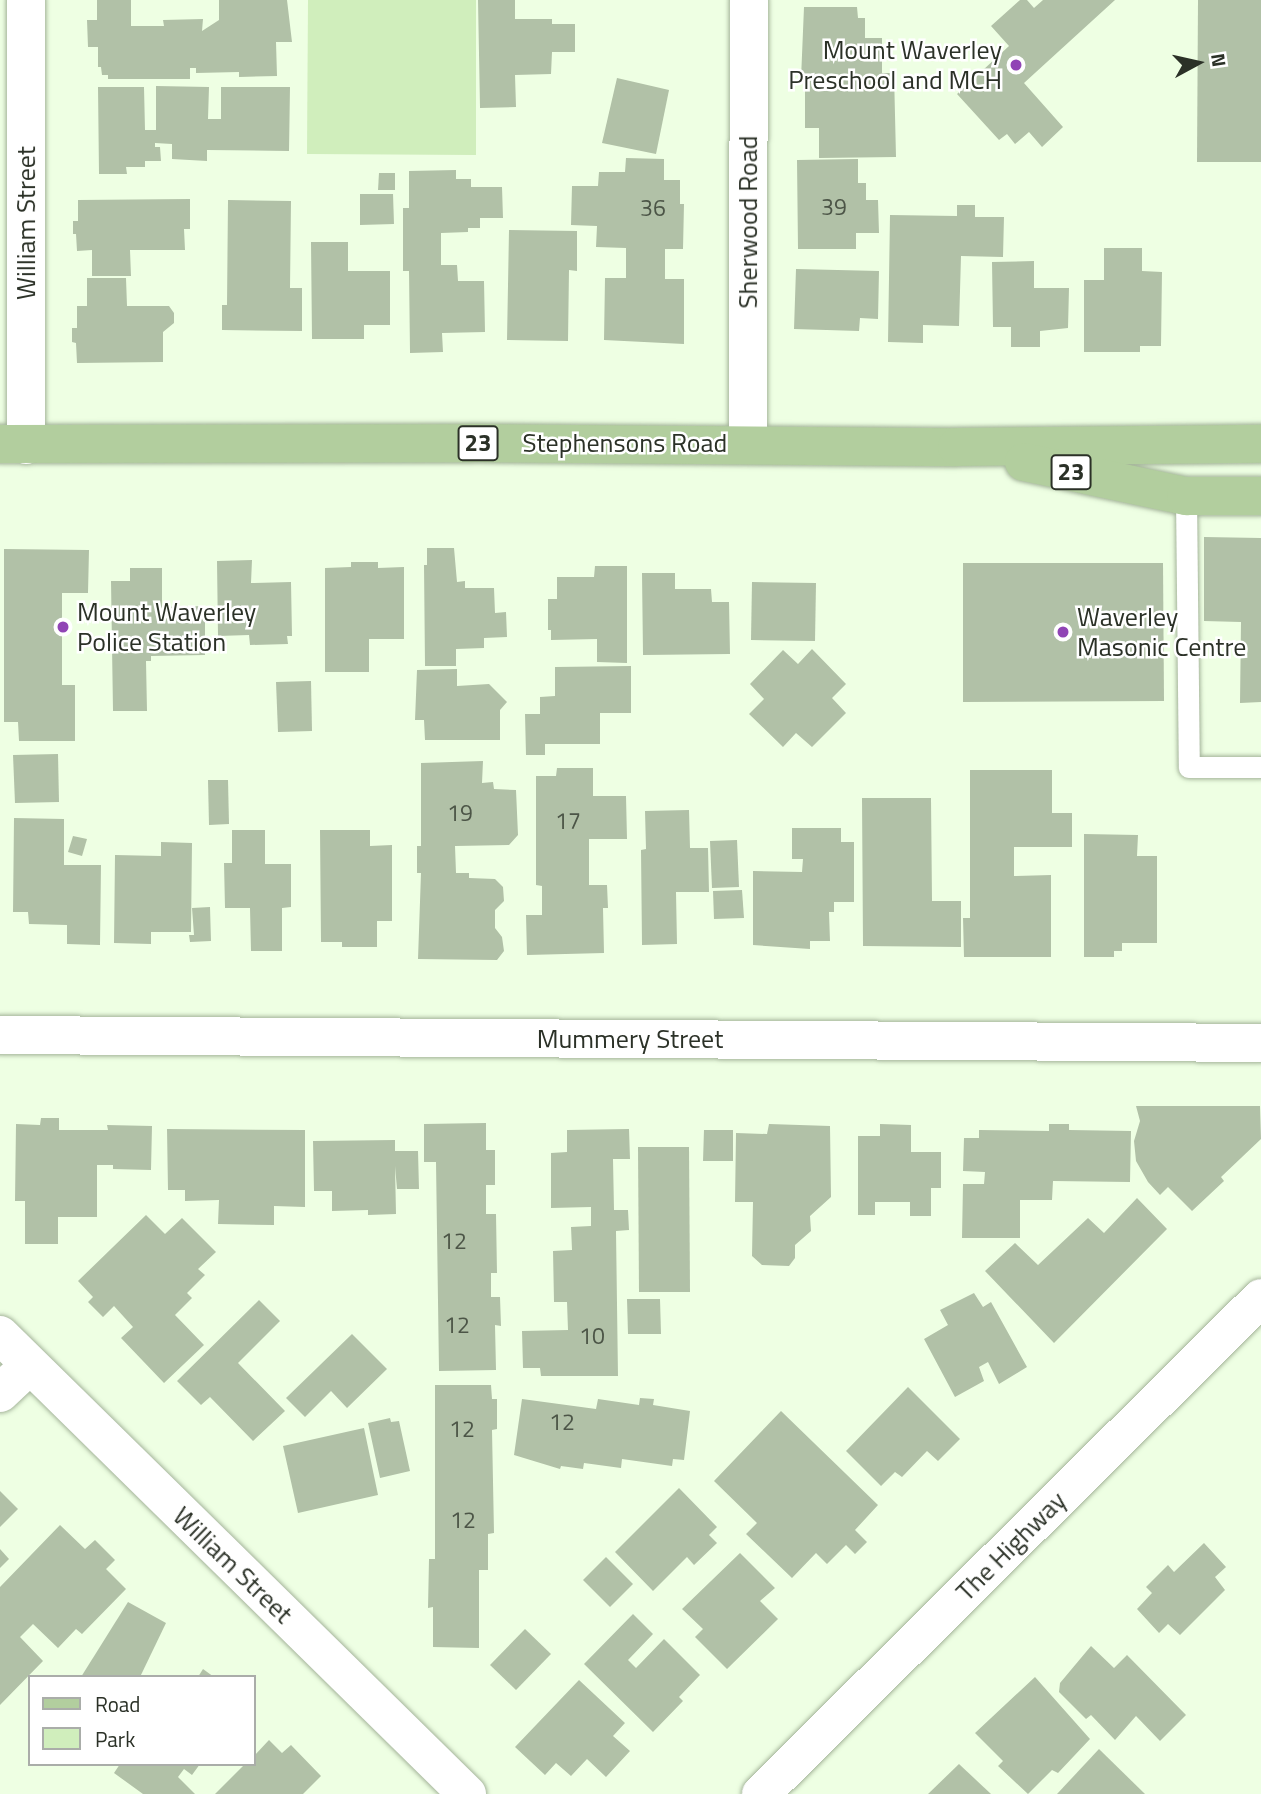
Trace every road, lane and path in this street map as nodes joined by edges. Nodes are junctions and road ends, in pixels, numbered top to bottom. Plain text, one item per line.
1 (26, 0) edge
2 (749, 0) edge
3 (1185, 443) junction
4 (13, 444) edge
5 (748, 444) junction
6 (1261, 444) edge
7 (957, 447) junction
8 (1186, 496) junction
9 (1261, 496) edge
10 (1261, 767) edge
11 (0, 1035) edge
12 (1261, 1043) edge
13 (1261, 1298) edge
14 (0, 1335) edge
15 (29, 1366) junction
16 (0, 1393) edge
17 (467, 1794) edge
18 (761, 1794) edge

1 - 4 street, William Street
2 - 5 street, Sherwood Road
3 - 6 main road, Stephensons Road / 23
3 - 7 main road, Stephensons Road / 23
3 - 8 main road
4 - 5 main road, Stephensons Road / 23
5 - 7 main road, Stephensons Road / 23
7 - 8 main road, Stephensons Road / 23
8 - 9 main road, Stephensons Road / 23
8 - 10 lane
11 - 12 street, Mummery Street
13 - 18 street, The Highway
14 - 15 street, William Street
15 - 16 street
15 - 17 street, William Street

